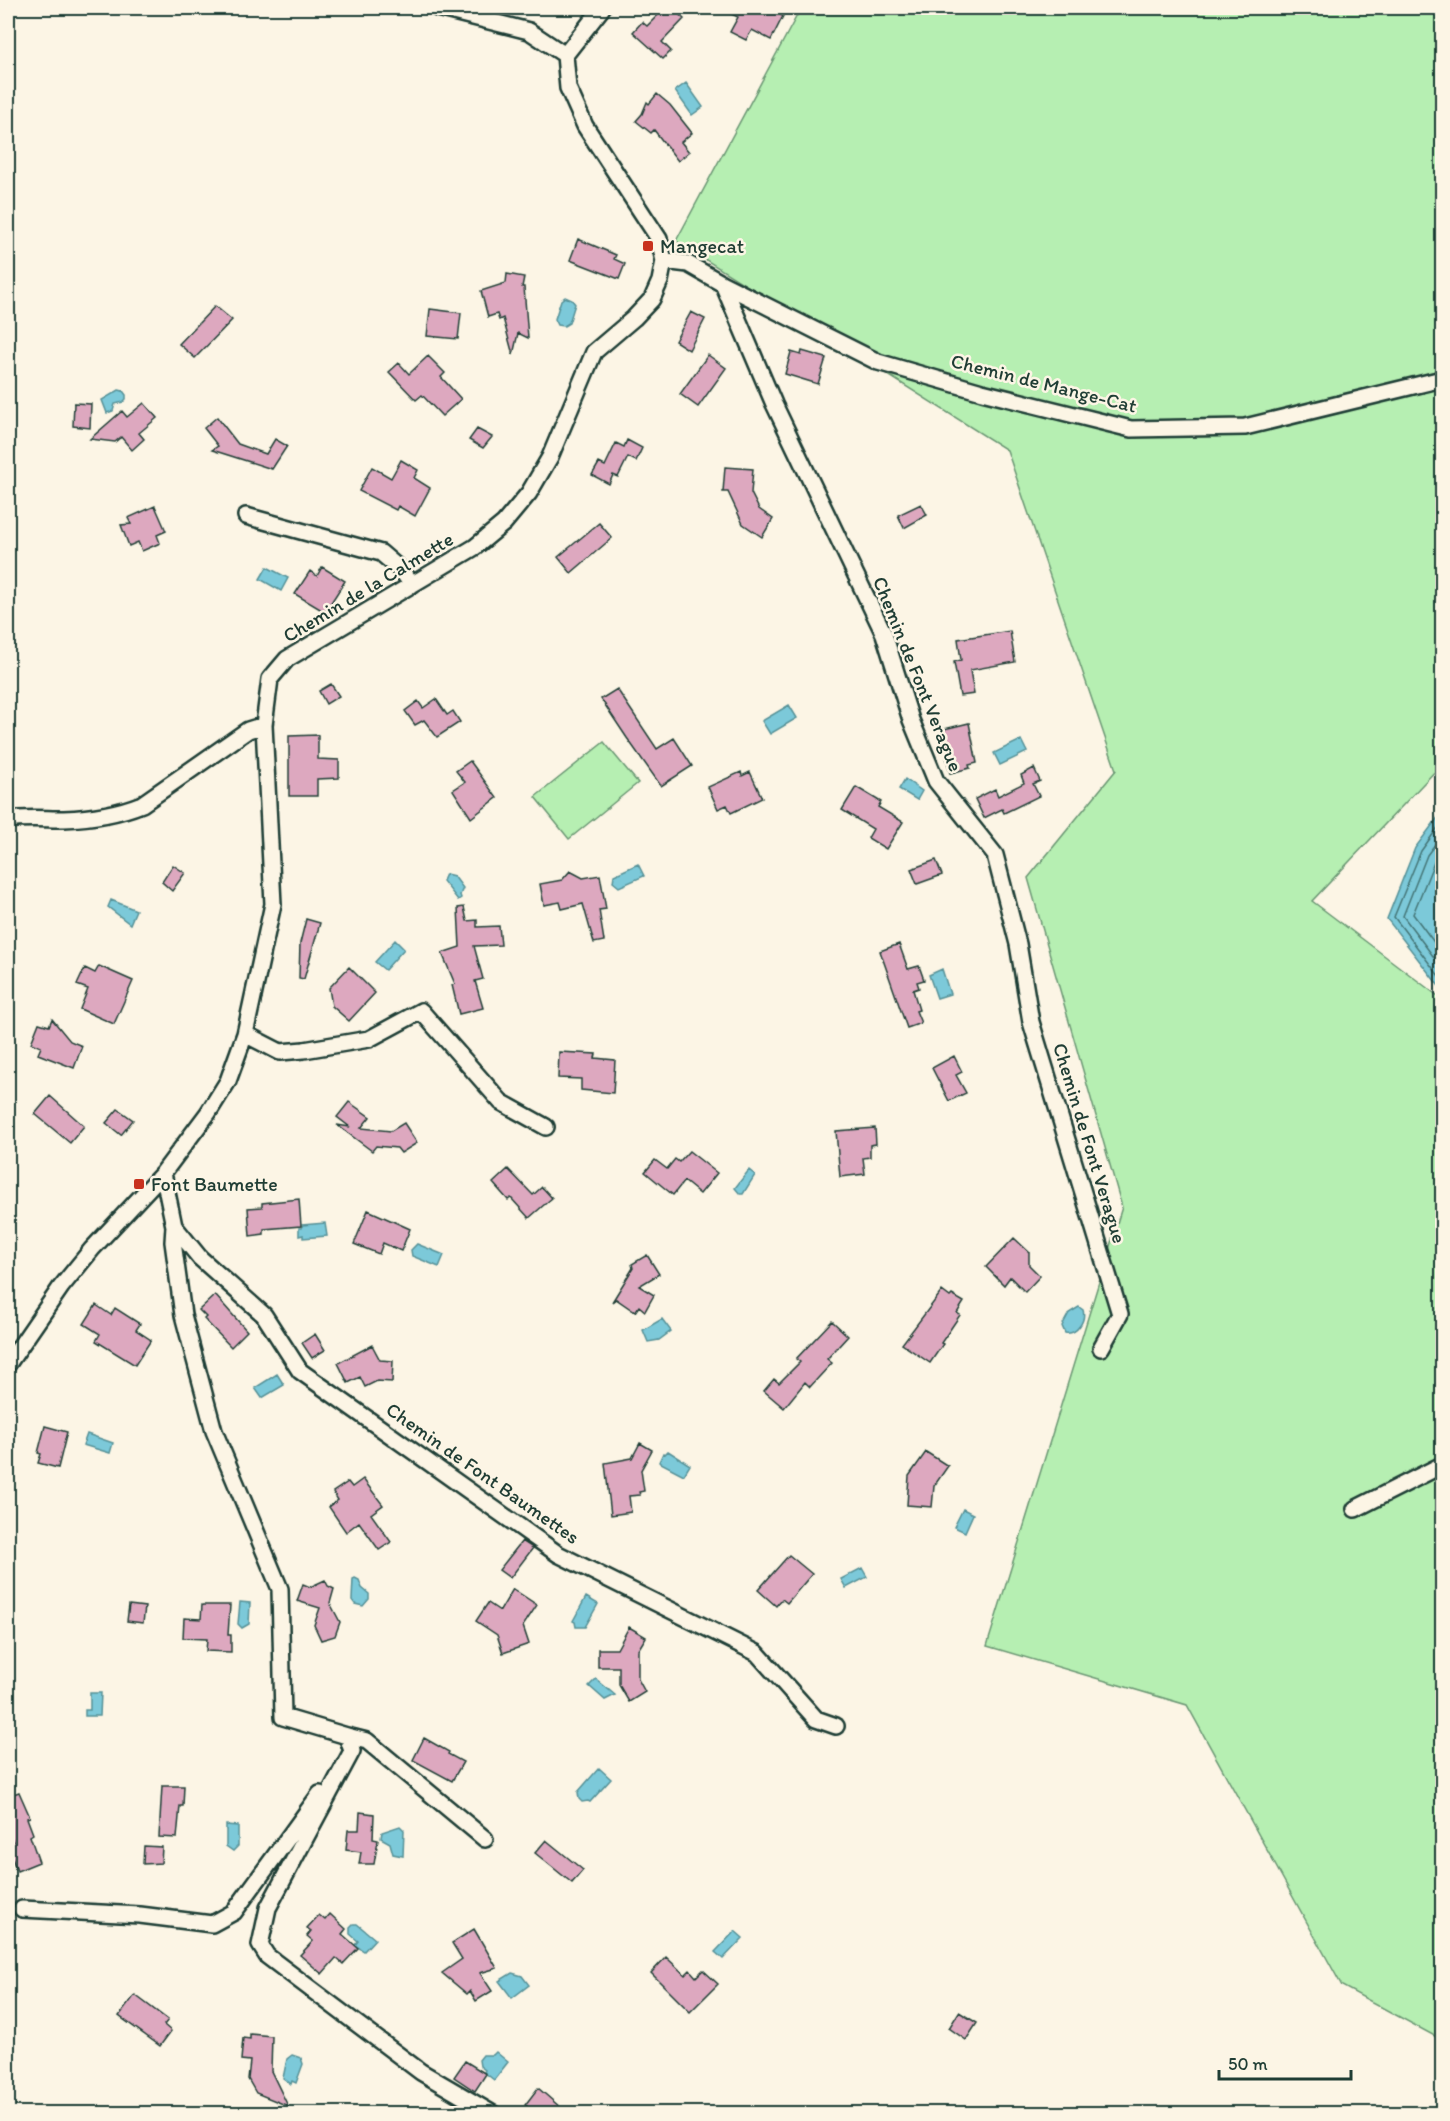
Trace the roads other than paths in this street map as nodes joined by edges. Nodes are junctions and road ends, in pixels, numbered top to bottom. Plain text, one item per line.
1 (436, 8) edge
2 (602, 8) edge
3 (565, 55) junction
4 (664, 261) junction
5 (723, 284) junction
6 (1443, 379) edge
7 (246, 516) dead end
8 (412, 585) junction
9 (264, 724) junction
10 (8, 820) edge
11 (244, 1034) junction
12 (546, 1127) dead end
13 (163, 1173) junction
14 (174, 1226) junction
15 (1101, 1348) dead end
16 (8, 1364) edge
17 (1443, 1466) edge
18 (1355, 1509) dead end
19 (836, 1725) dead end
20 (347, 1736) junction
21 (352, 1751) junction
22 (485, 1839) dead end
23 (22, 1909) dead end
24 (493, 2114) edge

1 - 3 street
2 - 3 street
3 - 4 street
4 - 5 street
4 - 8 street, Chemin de la Calmette
5 - 6 street, Chemin de Mange-Cat
5 - 15 street, Chemin de Font Verague
7 - 8 street
8 - 9 street, Chemin de la Calmette
9 - 10 street
9 - 11 street, Chemin de la Calmette
11 - 12 street
11 - 13 street, Chemin de la Calmette
13 - 14 street
13 - 16 street, Chemin de la Calmette
14 - 19 street, Chemin de Font Baumettes
14 - 20 street
17 - 18 street
20 - 21 street
20 - 22 street
21 - 23 street
21 - 24 street

